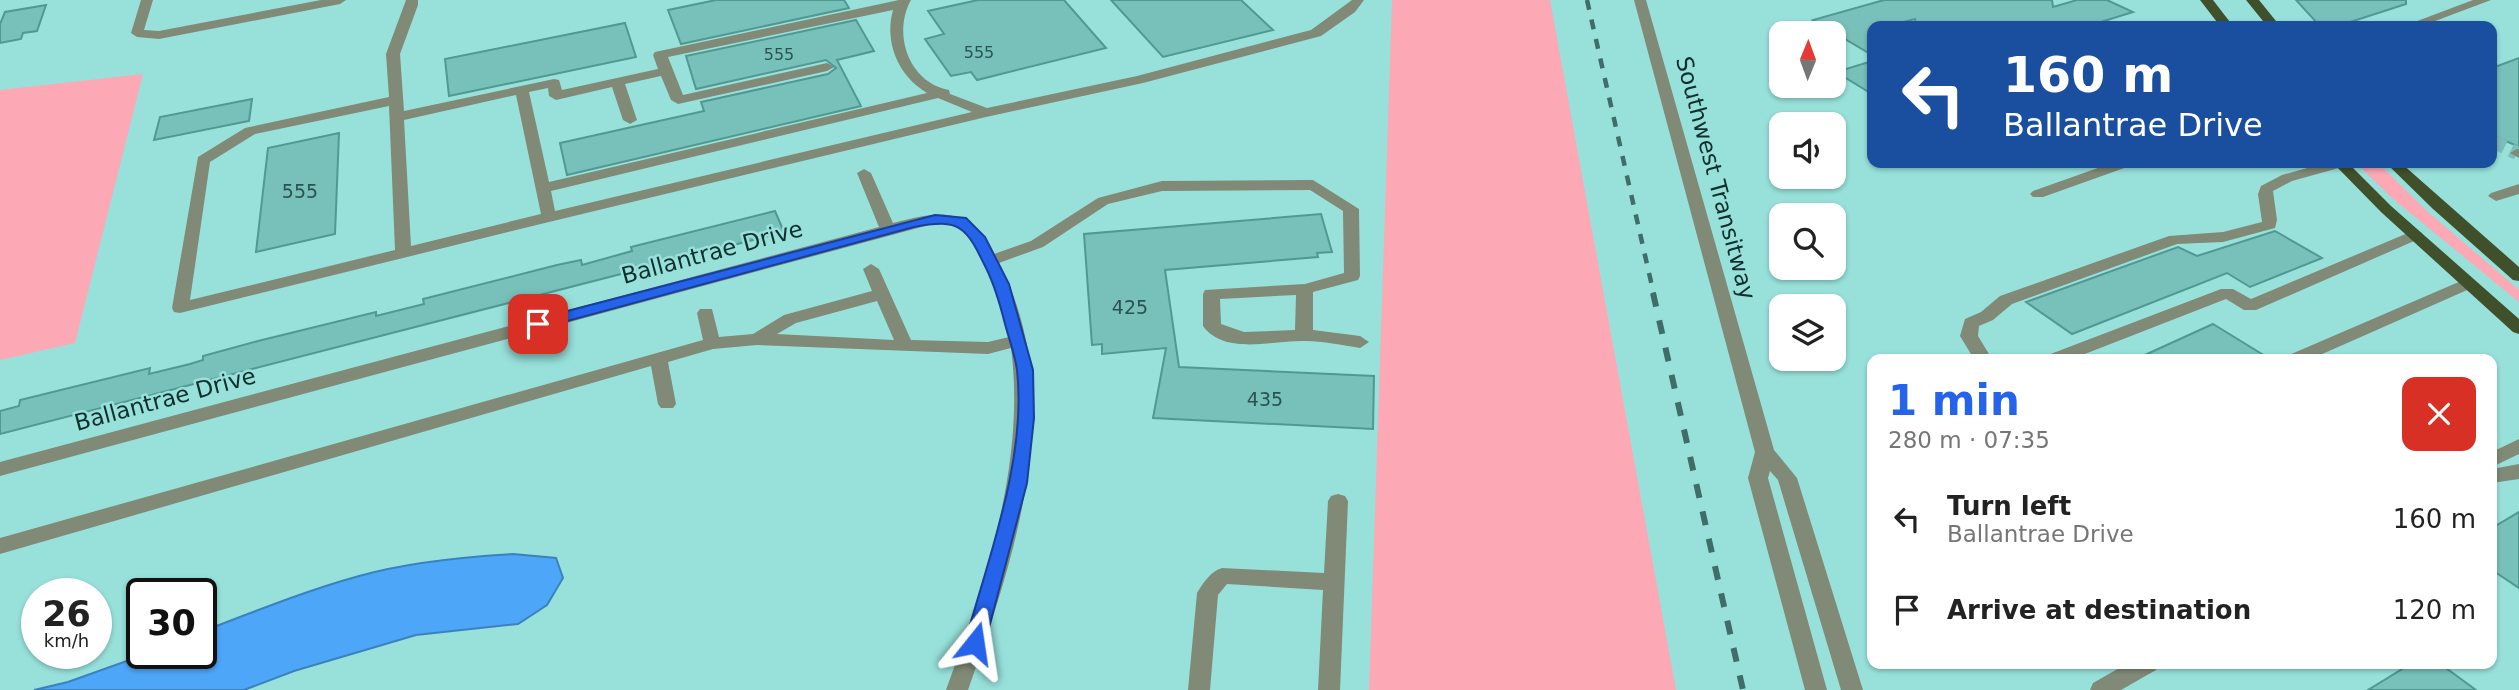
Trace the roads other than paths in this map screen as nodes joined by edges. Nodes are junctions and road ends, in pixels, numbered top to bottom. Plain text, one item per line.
1 (147, 0) edge
2 (340, 0) edge
3 (412, 0) edge
4 (1358, 0) edge
5 (1640, 0) edge
6 (2206, 0) edge
7 (2252, 0) edge
8 (2485, 0) edge
9 (904, 2) edge
10 (2223, 21) edge
11 (2270, 21) edge
12 (2424, 21) edge
13 (827, 67) dead end
14 (666, 71) junction
15 (617, 82) junction
16 (522, 90) junction
17 (944, 93) junction
18 (396, 100) junction
19 (986, 113) junction
20 (397, 117) junction
21 (630, 120) dead end
22 (2111, 168) edge
23 (2323, 168) edge
24 (2346, 168) edge
25 (2398, 168) edge
26 (864, 173) dead end
27 (543, 188) junction
28 (2519, 188) edge
29 (2038, 194) dead end
30 (2496, 196) dead end
31 (549, 217) junction
32 (888, 230) junction
33 (2415, 235) junction
34 (403, 253) junction
35 (990, 261) junction
36 (871, 269) dead end
37 (2519, 276) edge
38 (2468, 283) junction
39 (1305, 289) junction
40 (882, 293) junction
41 (706, 313) dead end
42 (2519, 328) edge
43 (1304, 335) junction
44 (757, 339) junction
45 (1018, 341) junction
46 (1360, 342) dead end
47 (712, 343) junction
48 (905, 346) junction
49 (1980, 354) edge
50 (2067, 354) edge
51 (2306, 354) edge
52 (659, 358) junction
53 (667, 404) dead end
54 (2519, 446) edge
55 (1765, 452) junction
56 (2497, 457) edge
57 (0, 468) edge
58 (2519, 471) edge
59 (2497, 476) edge
60 (1338, 501) dead end
61 (0, 546) edge
62 (1334, 582) junction
63 (2138, 669) edge
64 (957, 690) edge
65 (1199, 690) edge
66 (1329, 690) edge
67 (1816, 690) edge
68 (1852, 690) edge
69 (2101, 690) edge

1 - 2 street
3 - 18 street
4 - 19 street
5 - 55 street, Southwest Transitway
6 - 10 main road
7 - 11 main road
8 - 12 street
9 - 14 street
9 - 17 street
13 - 14 street
14 - 15 street
15 - 16 street
15 - 21 street
16 - 20 street
16 - 27 street
17 - 19 street
17 - 27 street
18 - 20 street
18 - 34 street
19 - 31 street
20 - 34 street
22 - 29 street
23 - 49 street
24 - 33 main road
25 - 37 main road
26 - 32 street
27 - 31 street
28 - 30 street
31 - 34 street
32 - 35 street, Ballantrae Drive
32 - 57 street, Ballantrae Drive
33 - 38 main road
33 - 50 street
35 - 39 street
35 - 45 street, Ballantrae Drive
36 - 40 street
38 - 42 main road
38 - 51 street
39 - 43 street
39 - 43 street
40 - 44 street
40 - 48 street
41 - 47 street
43 - 46 street
44 - 47 street
44 - 48 street
45 - 48 street
45 - 64 street, Ballantrae Drive
47 - 52 street
52 - 53 street
52 - 61 street
54 - 56 street
55 - 67 street, Southwest Transitway
55 - 68 street, Southwest Transitway
58 - 59 street
60 - 62 street
62 - 65 street
62 - 66 street
63 - 69 street

